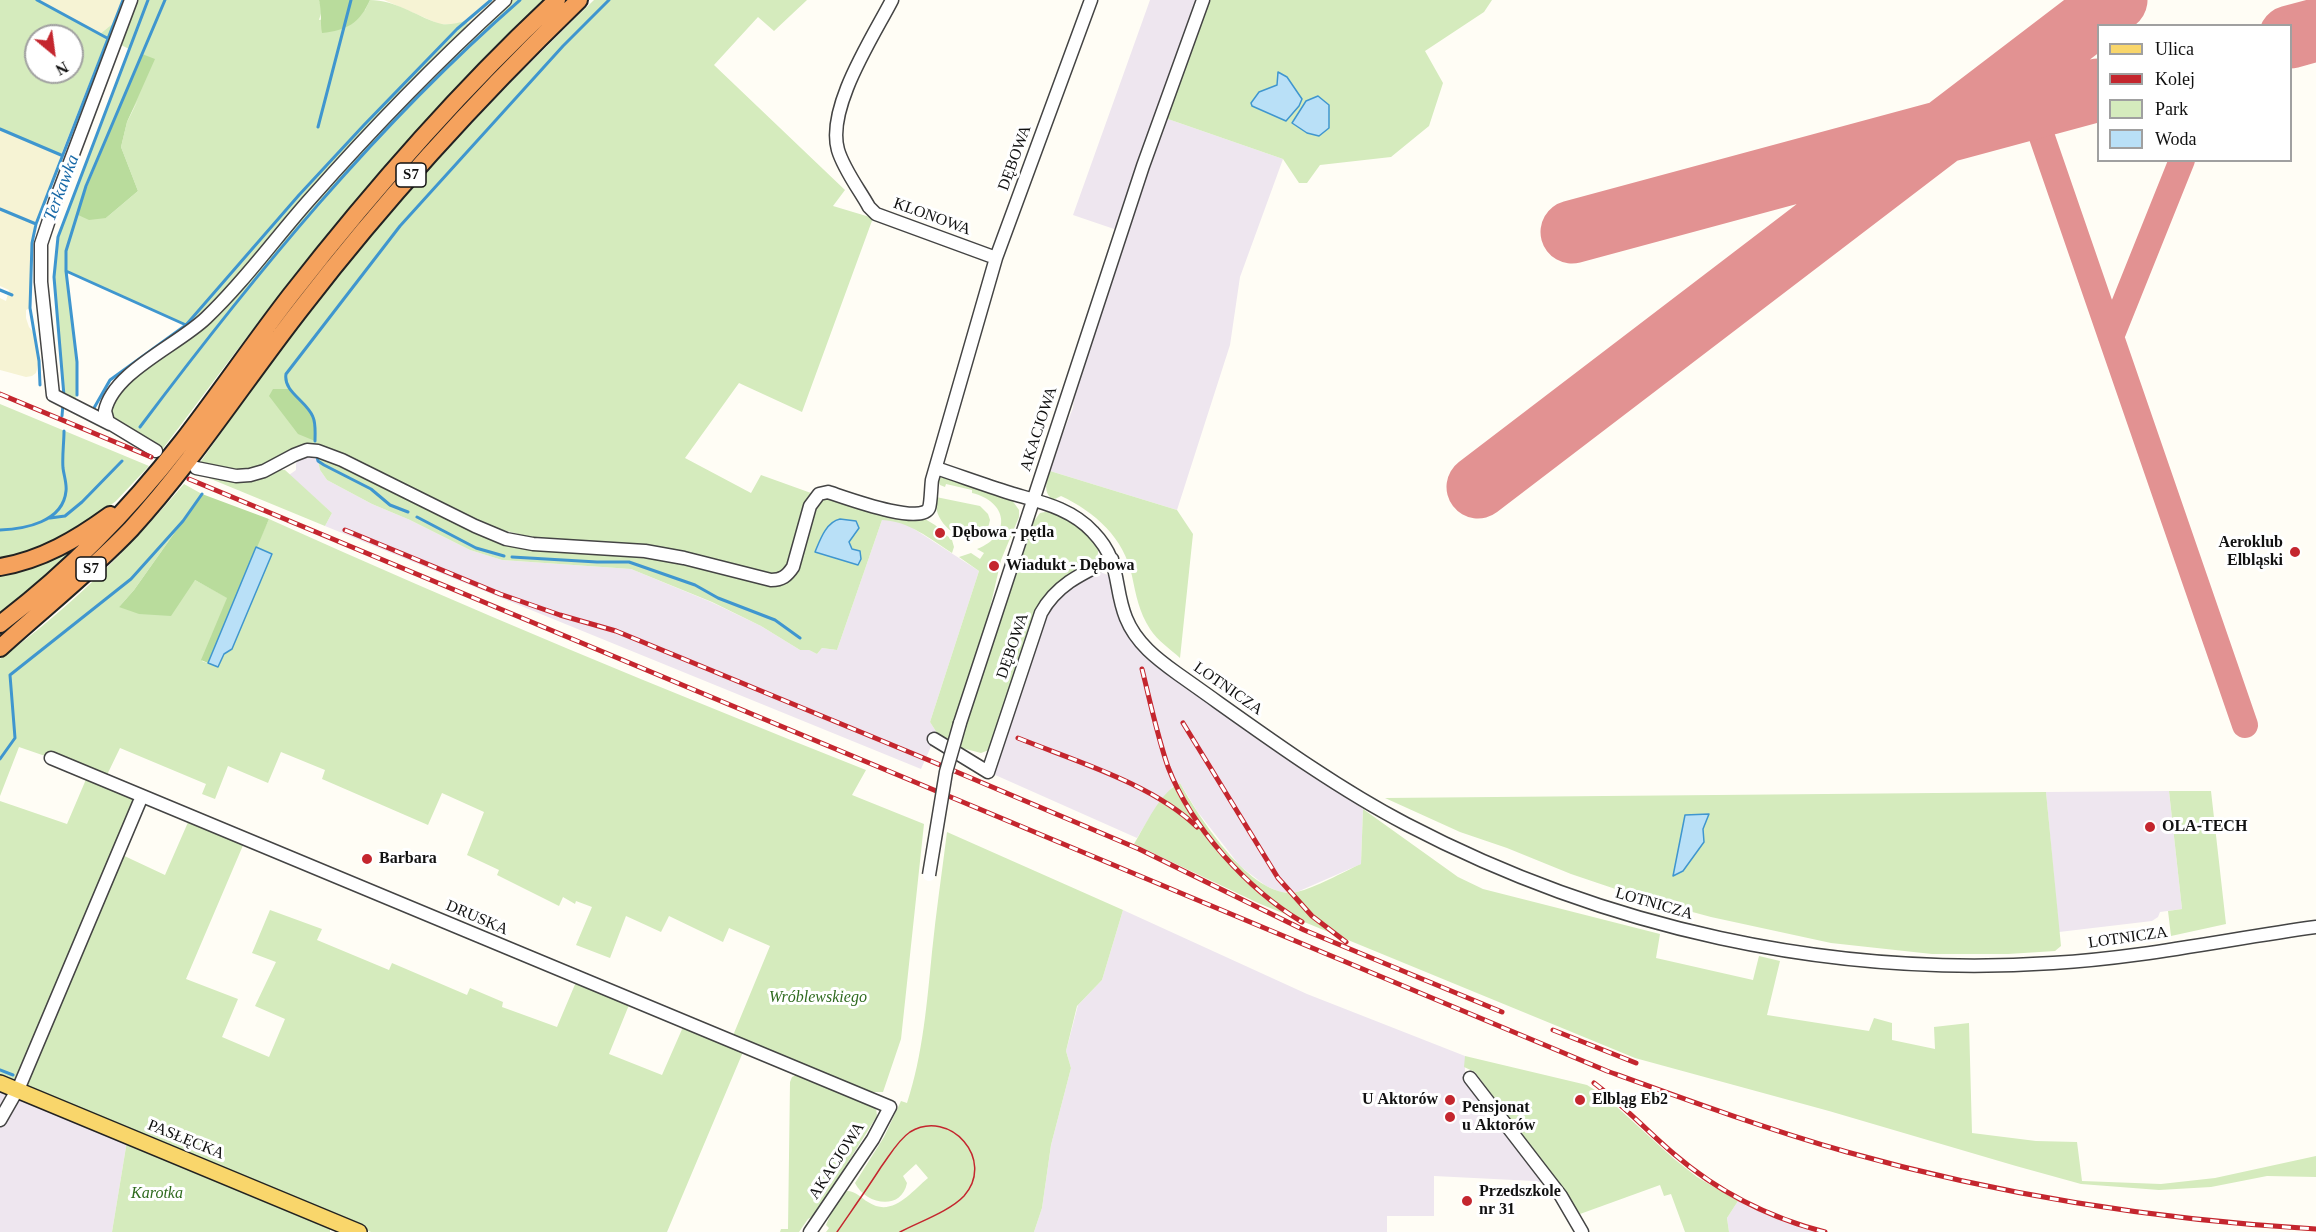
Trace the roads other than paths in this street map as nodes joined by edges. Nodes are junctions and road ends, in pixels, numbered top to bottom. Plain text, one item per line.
1 (131, 0) edge
2 (505, 0) edge
3 (556, 0) edge
4 (579, 0) edge
5 (892, 0) edge
6 (1091, 0) edge
7 (1203, 0) edge
8 (996, 258) junction
9 (111, 425) junction
10 (156, 451) dead end
11 (196, 468) dead end
12 (936, 468) junction
13 (138, 495) junction
14 (1034, 500) junction
15 (1112, 559) junction
16 (0, 567) edge
17 (0, 624) edge
18 (4, 643) edge
19 (934, 739) dead end
20 (51, 758) dead end
21 (142, 796) junction
22 (929, 875) dead end
23 (2316, 927) edge
24 (1470, 1078) dead end
25 (0, 1083) edge
26 (17, 1090) junction
27 (890, 1107) joint
28 (0, 1120) edge
29 (359, 1232) edge
30 (810, 1232) edge
31 (1582, 1232) edge

1 - 9 street
2 - 9 street
3 - 13 highway, S7
4 - 18 highway, S7
5 - 8 street, KLONOWA
6 - 8 street, DĘBOWA
7 - 14 street, AKACJOWA
8 - 12 street, DĘBOWA
9 - 10 street
11 - 12 street, DĘBOWA
12 - 14 street
13 - 16 highway
13 - 17 highway, S7
14 - 15 street
14 - 22 street, AKACJOWA, bridge
15 - 19 street, DĘBOWA
15 - 23 street, LOTNICZA
20 - 21 street, DRUSKA
21 - 26 street
21 - 27 street, DRUSKA
24 - 31 street
25 - 26 main road, PASŁĘCKA
26 - 28 street
26 - 29 main road, PASŁĘCKA
27 - 30 street, AKACJOWA

